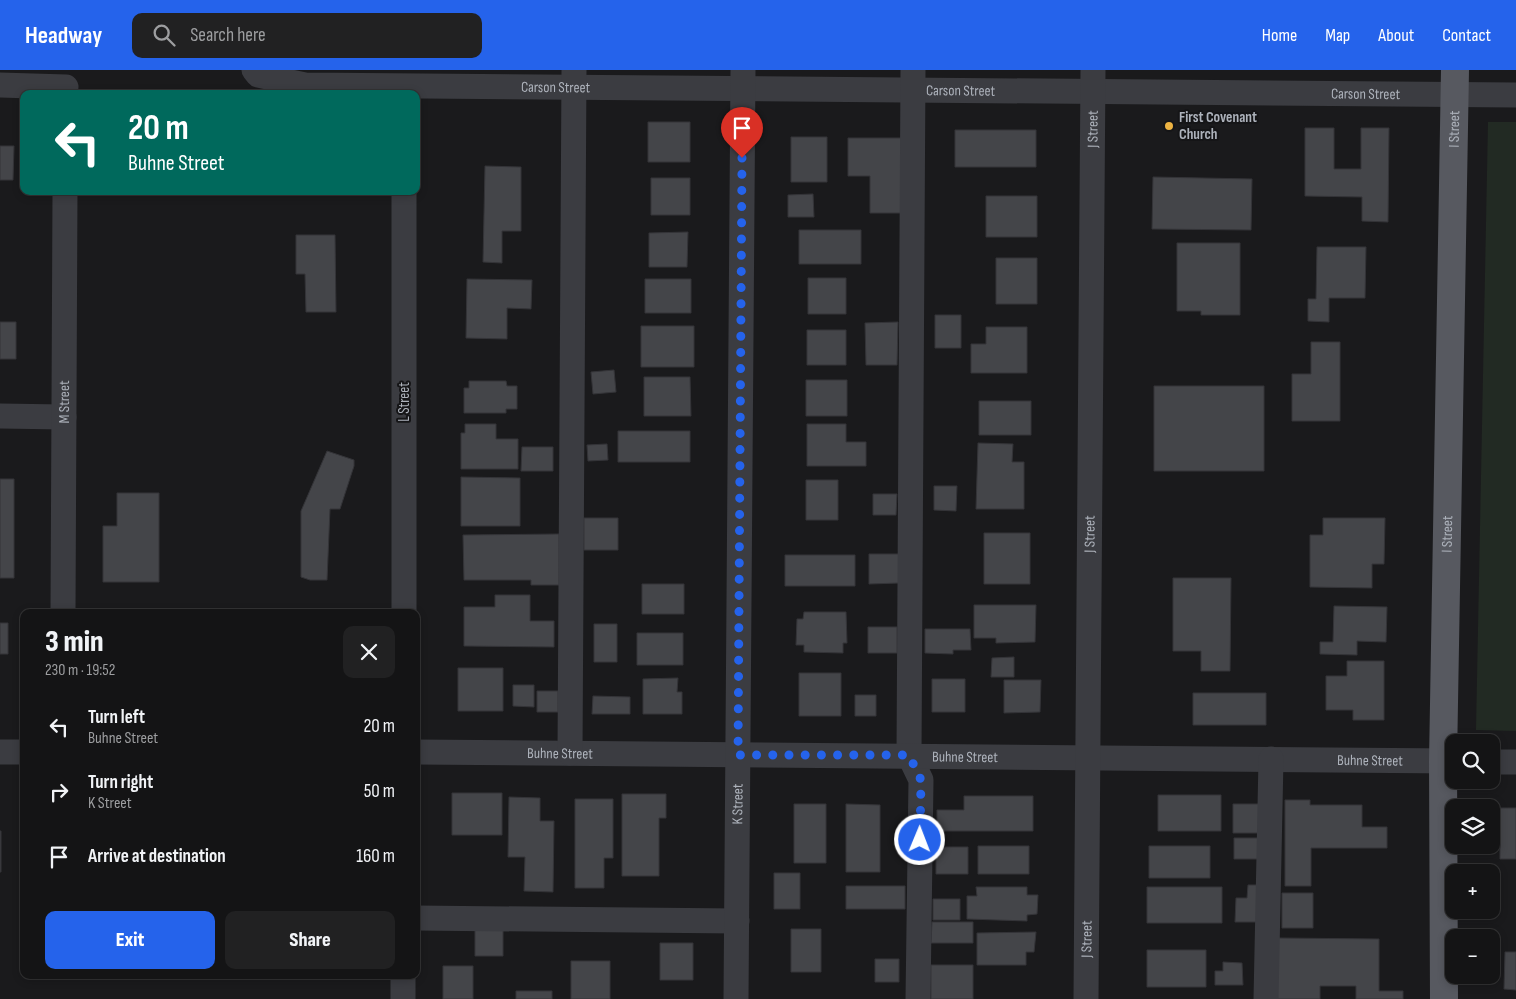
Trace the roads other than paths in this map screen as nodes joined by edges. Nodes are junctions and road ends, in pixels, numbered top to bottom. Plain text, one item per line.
1 (254, 70) edge
2 (574, 78) edge
3 (742, 79) edge
4 (913, 80) edge
5 (1093, 81) edge
6 (1455, 82) edge
7 (66, 83) edge
8 (404, 83) edge
9 (0, 85) edge
10 (1516, 95) edge
11 (65, 195) edge
12 (404, 195) edge
13 (0, 416) edge
14 (64, 417) junction
15 (63, 609) edge
16 (404, 609) edge
17 (1448, 734) edge
18 (0, 752) edge
19 (20, 752) edge
20 (420, 752) edge
21 (570, 753) junction
22 (738, 755) junction
23 (909, 755) junction
24 (1088, 758) junction
25 (1271, 759) junction
26 (1445, 761) edge
27 (1500, 762) edge
28 (1516, 762) edge
29 (1448, 789) edge
30 (420, 918) edge
31 (737, 921) junction
32 (403, 979) edge
33 (404, 999) edge
34 (736, 999) edge
35 (918, 999) edge
36 (1086, 999) edge
37 (1266, 999) edge
38 (1444, 999) edge

1 - 8 street, Carson Street
2 - 3 street, Carson Street
2 - 8 street, Carson Street
2 - 21 street
3 - 4 street, Carson Street
3 - 22 street, K Street
4 - 5 street, Carson Street
4 - 23 street
5 - 6 street, Carson Street
5 - 24 street, J Street
6 - 10 street, Carson Street
6 - 17 main road, I Street
7 - 9 street
11 - 14 street, M Street
12 - 16 street, L Street
13 - 14 street
14 - 15 street, M Street
18 - 19 street
20 - 21 street, Buhne Street
21 - 22 street, Buhne Street
22 - 23 street, Buhne Street
22 - 31 street, K Street
23 - 24 street, Buhne Street
23 - 35 street
24 - 25 street, Buhne Street
24 - 36 street, J Street
25 - 26 street, Buhne Street
25 - 37 street
27 - 28 street
29 - 38 main road, I Street
30 - 31 street
31 - 34 street, K Street
32 - 33 street

